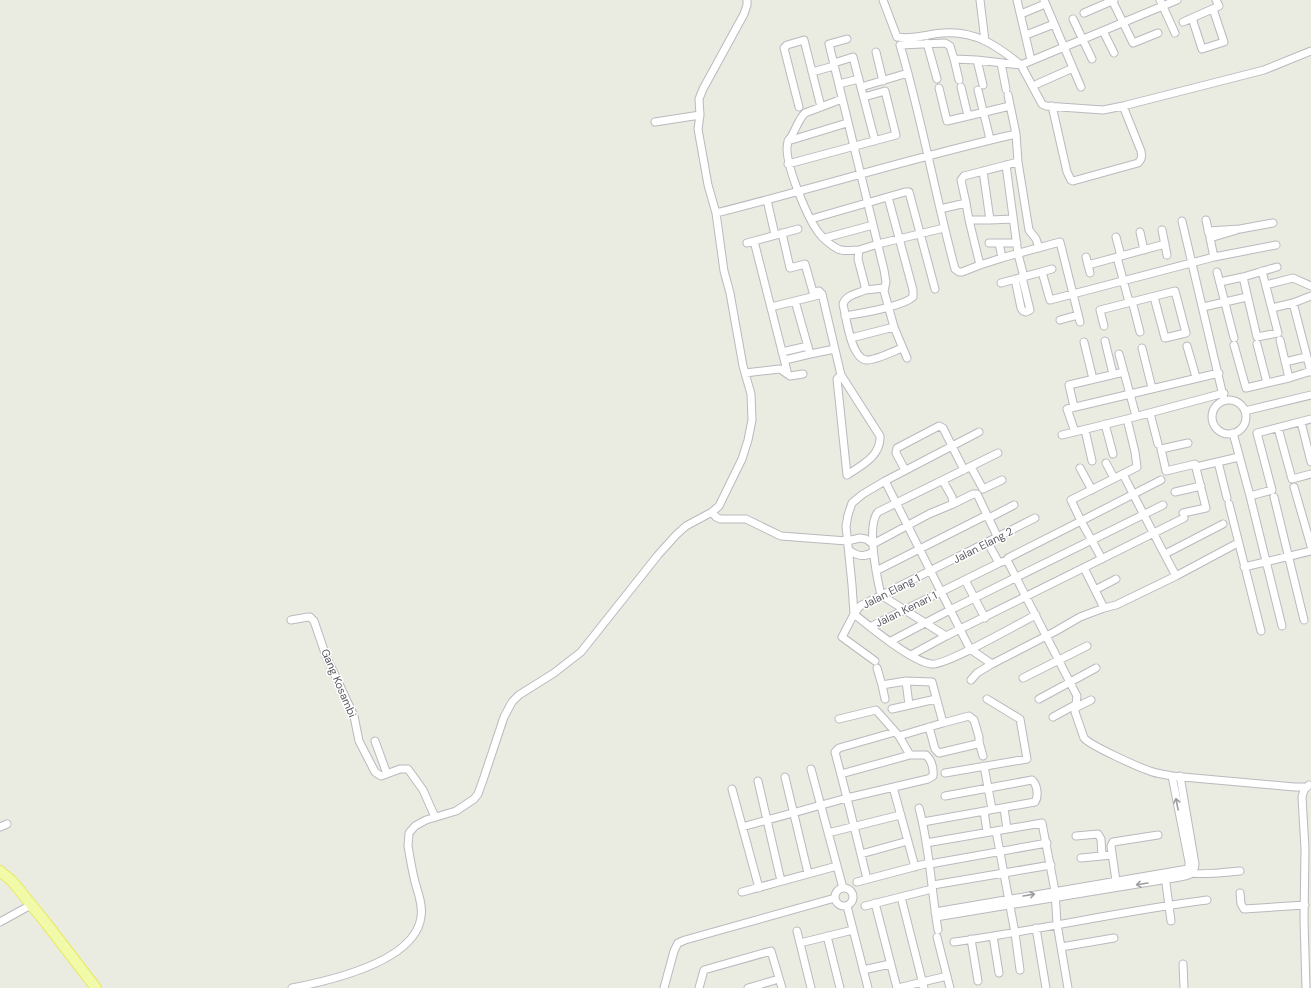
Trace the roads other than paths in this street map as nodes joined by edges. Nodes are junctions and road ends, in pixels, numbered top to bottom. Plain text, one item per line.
1 (747, 0) edge
2 (883, 0) edge
3 (980, 0) edge
4 (1017, 0) edge
5 (1177, 0) edge
6 (1216, 0) edge
7 (1111, 1) edge
8 (1045, 2) edge
9 (1162, 3) edge
10 (1213, 9) junction
11 (1084, 13) dead end
12 (1021, 14) junction
13 (1073, 18) dead end
14 (1192, 18) junction
15 (1183, 22) dead end
16 (1122, 23) junction
17 (1054, 24) junction
18 (1103, 31) junction
19 (1158, 33) dead end
20 (1175, 33) dead end
21 (1026, 35) junction
22 (847, 39) dead end
23 (1083, 39) junction
24 (1232, 40) dead end
25 (985, 41) junction
26 (1224, 42) junction
27 (927, 43) junction
28 (1064, 47) junction
29 (1311, 51) edge
30 (876, 52) dead end
31 (1114, 53) dead end
32 (954, 59) junction
33 (1092, 59) dead end
34 (977, 60) junction
35 (1031, 60) junction
36 (1000, 63) junction
37 (834, 64) junction
38 (1021, 65) junction
39 (1073, 68) junction
40 (812, 72) junction
41 (908, 73) junction
42 (859, 79) junction
43 (937, 80) dead end
44 (959, 80) dead end
45 (883, 81) junction
46 (839, 84) junction
47 (1037, 84) dead end
48 (861, 87) junction
49 (961, 87) dead end
50 (1081, 87) dead end
51 (939, 88) dead end
52 (864, 97) junction
53 (842, 99) junction
54 (1010, 106) junction
55 (1052, 106) junction
56 (1123, 106) junction
57 (799, 107) dead end
58 (821, 107) junction
59 (984, 113) junction
60 (700, 115) junction
61 (968, 116) junction
62 (655, 122) dead end
63 (847, 123) junction
64 (1016, 134) junction
65 (990, 140) junction
66 (788, 141) junction
67 (875, 141) junction
68 (853, 146) junction
69 (927, 155) junction
70 (1018, 162) junction
71 (788, 164) junction
72 (1006, 166) junction
73 (983, 171) junction
74 (860, 174) junction
75 (798, 192) junction
76 (888, 197) junction
77 (767, 200) junction
78 (867, 202) junction
79 (966, 203) junction
80 (940, 209) junction
81 (716, 213) junction
82 (1013, 219) junction
83 (811, 220) junction
84 (969, 220) junction
85 (990, 220) junction
86 (1206, 220) dead end
87 (1182, 221) dead end
88 (1273, 223) dead end
89 (873, 225) junction
90 (944, 228) junction
91 (798, 229) dead end
92 (1162, 230) dead end
93 (1140, 232) dead end
94 (920, 233) junction
95 (779, 234) junction
96 (1209, 234) junction
97 (1116, 237) dead end
98 (825, 238) junction
99 (898, 239) junction
100 (754, 241) junction
101 (747, 243) dead end
102 (989, 243) dead end
103 (1016, 243) junction
104 (878, 244) junction
105 (999, 244) junction
106 (1165, 244) junction
107 (1276, 245) dead end
108 (1039, 248) junction
109 (859, 250) junction
110 (1144, 250) junction
111 (1018, 254) junction
112 (1167, 255) dead end
113 (1119, 256) junction
114 (1214, 257) junction
115 (1002, 258) junction
116 (1192, 263) junction
117 (980, 265) junction
118 (1277, 267) dead end
119 (1052, 270) dead end
120 (1262, 271) junction
121 (1042, 272) junction
122 (1217, 272) dead end
123 (1090, 273) dead end
124 (1243, 277) junction
125 (1020, 278) junction
126 (1123, 280) junction
127 (1220, 282) junction
128 (1001, 283) dead end
129 (1266, 285) junction
130 (1311, 286) edge
131 (884, 288) junction
132 (935, 289) dead end
133 (865, 290) junction
134 (822, 294) junction
135 (1072, 294) junction
136 (1311, 296) edge
137 (1154, 297) junction
138 (1247, 297) junction
139 (795, 301) junction
140 (1130, 302) junction
141 (1226, 302) junction
142 (1293, 303) junction
143 (771, 307) junction
144 (888, 307) junction
145 (1203, 307) junction
146 (1272, 308) junction
147 (846, 316) junction
148 (1060, 320) dead end
149 (1104, 326) dead end
150 (894, 327) junction
151 (1140, 332) dead end
152 (850, 338) junction
153 (1280, 340) dead end
154 (1105, 341) dead end
155 (1084, 342) dead end
156 (1257, 344) dead end
157 (808, 346) junction
158 (1187, 346) dead end
159 (902, 348) junction
160 (1142, 348) dead end
161 (835, 349) junction
162 (782, 352) junction
163 (810, 354) junction
164 (1119, 354) dead end
165 (1306, 356) junction
166 (907, 358) dead end
167 (784, 360) junction
168 (1285, 362) junction
169 (787, 371) dead end
170 (1124, 372) junction
171 (1311, 372) edge
172 (745, 373) junction
173 (1219, 373) junction
174 (803, 374) dead end
175 (1113, 374) junction
176 (841, 375) junction
177 (1196, 377) junction
178 (1289, 378) junction
179 (1093, 379) junction
180 (1267, 383) junction
181 (850, 388) junction
182 (1152, 388) junction
183 (838, 389) junction
184 (1129, 394) junction
185 (1311, 394) edge
186 (1224, 397) junction
187 (1074, 407) junction
188 (1245, 411) junction
189 (1150, 413) junction
190 (1136, 416) junction
191 (1127, 419) junction
192 (1311, 419) edge
193 (1301, 422) junction
194 (1105, 424) junction
195 (1278, 428) junction
196 (1085, 430) junction
197 (979, 432) dead end
198 (1075, 432) junction
199 (1232, 433) junction
200 (1062, 435) dead end
201 (1308, 435) edge
202 (1188, 443) dead end
203 (1158, 444) dead end
204 (952, 447) junction
205 (998, 453) dead end
206 (1113, 454) dead end
207 (1239, 457) junction
208 (1092, 461) dead end
209 (1218, 462) junction
210 (1311, 462) edge
211 (1106, 463) dead end
212 (1196, 467) junction
213 (968, 468) junction
214 (1080, 468) dead end
215 (905, 470) junction
216 (1123, 474) junction
217 (1311, 474) edge
218 (1114, 478) junction
219 (1002, 480) dead end
220 (1161, 480) dead end
221 (885, 481) junction
222 (943, 481) junction
223 (1201, 486) junction
224 (1294, 488) dead end
225 (1092, 490) junction
226 (1175, 492) dead end
227 (1134, 495) junction
228 (1250, 496) junction
229 (1274, 497) dead end
230 (896, 504) junction
231 (953, 504) junction
232 (1014, 505) dead end
233 (1163, 505) dead end
234 (712, 512) junction
235 (1144, 515) junction
236 (988, 517) junction
237 (1035, 518) dead end
238 (1081, 521) junction
239 (1223, 524) dead end
240 (908, 526) junction
241 (1154, 533) junction
242 (998, 538) junction
243 (847, 541) junction
244 (1093, 541) junction
245 (988, 543) junction
246 (873, 544) junction
247 (1234, 545) dead end
248 (1311, 546) edge
249 (920, 549) junction
250 (849, 550) junction
251 (1311, 551) edge
252 (873, 552) junction
253 (1165, 554) junction
254 (1288, 556) junction
255 (1102, 559) junction
256 (1008, 560) junction
257 (1266, 561) junction
258 (999, 563) junction
259 (1244, 567) junction
260 (1084, 568) junction
261 (876, 571) junction
262 (931, 571) junction
263 (1176, 576) junction
264 (1017, 578) junction
265 (1116, 579) dead end
266 (965, 580) junction
267 (1095, 590) junction
268 (942, 591) junction
269 (881, 595) junction
270 (1027, 597) junction
271 (974, 598) junction
272 (1104, 608) junction
273 (904, 610) junction
274 (950, 610) junction
275 (854, 614) junction
276 (1036, 615) junction
277 (984, 618) junction
278 (291, 620) dead end
279 (1304, 620) dead end
280 (926, 622) junction
281 (1282, 626) dead end
282 (870, 627) junction
283 (960, 629) junction
284 (1261, 631) dead end
285 (946, 636) junction
286 (1047, 636) junction
287 (891, 642) junction
288 (1087, 646) dead end
289 (970, 649) junction
290 (911, 655) junction
291 (1060, 660) junction
292 (992, 664) junction
293 (1096, 668) dead end
294 (1023, 678) dead end
295 (971, 680) dead end
296 (906, 681) junction
297 (1071, 682) junction
298 (882, 685) junction
299 (885, 699) dead end
300 (936, 699) junction
301 (987, 699) dead end
302 (1038, 699) dead end
303 (1091, 700) dead end
304 (909, 705) junction
305 (1075, 706) junction
306 (892, 709) dead end
307 (1053, 717) dead end
308 (839, 719) dead end
309 (943, 723) junction
310 (930, 726) junction
311 (897, 734) junction
312 (375, 741) dead end
313 (979, 742) junction
314 (910, 755) junction
315 (983, 756) dead end
316 (984, 766) junction
317 (811, 769) dead end
318 (945, 773) dead end
319 (387, 774) junction
320 (841, 774) junction
321 (1172, 776) junction
322 (1180, 776) junction
323 (785, 777) dead end
324 (758, 781) dead end
325 (1309, 786) edge
326 (893, 787) junction
327 (988, 788) junction
328 (732, 789) dead end
329 (945, 796) dead end
330 (847, 798) junction
331 (821, 805) junction
332 (919, 808) dead end
333 (1004, 808) junction
334 (992, 809) junction
335 (984, 811) junction
336 (793, 813) junction
337 (900, 815) junction
338 (435, 817) junction
339 (767, 820) junction
340 (923, 822) junction
341 (742, 827) junction
342 (854, 827) junction
343 (1007, 829) junction
344 (996, 831) junction
345 (987, 832) junction
346 (828, 833) junction
347 (1158, 835) dead end
348 (1076, 836) dead end
349 (1101, 838) junction
350 (1187, 838) junction
351 (908, 841) junction
352 (926, 842) junction
353 (1112, 842) junction
354 (1047, 844) junction
355 (1000, 852) junction
356 (861, 854) junction
357 (1112, 855) junction
358 (1102, 856) junction
359 (1081, 858) dead end
360 (928, 864) junction
361 (1051, 865) junction
362 (837, 866) junction
363 (915, 867) junction
364 (0, 871) edge
365 (1240, 871) dead end
366 (1189, 872) junction
367 (808, 873) junction
368 (1004, 873) junction
369 (1165, 876) junction
370 (867, 879) junction
371 (781, 881) junction
372 (1116, 881) junction
373 (856, 882) dead end
374 (930, 887) junction
375 (759, 888) junction
376 (842, 888) junction
377 (742, 892) dead end
378 (1240, 892) dead end
379 (1055, 894) junction
380 (900, 897) junction
381 (835, 898) junction
382 (1207, 900) dead end
383 (1009, 902) junction
384 (875, 903) junction
385 (31, 905) junction
386 (1168, 905) junction
387 (847, 906) junction
388 (865, 906) dead end
389 (1305, 906) junction
390 (936, 915) junction
391 (1308, 920) edge
392 (1171, 921) dead end
393 (0, 922) edge
394 (1057, 924) junction
395 (1036, 928) junction
396 (853, 930) junction
397 (797, 931) dead end
398 (1015, 932) junction
399 (826, 936) junction
400 (993, 936) junction
401 (1114, 938) dead end
402 (972, 940) junction
403 (954, 942) dead end
404 (800, 943) junction
405 (1061, 946) junction
406 (890, 964) junction
407 (1183, 964) dead end
408 (863, 970) junction
409 (1020, 970) dead end
410 (999, 973) dead end
411 (947, 976) junction
412 (779, 979) junction
413 (978, 981) dead end
414 (923, 985) edge
415 (96, 988) edge
416 (292, 988) edge
417 (664, 988) edge
418 (699, 988) edge
419 (751, 988) edge
420 (782, 988) edge
421 (811, 988) edge
422 (840, 988) edge
423 (868, 988) edge
424 (897, 988) edge
425 (950, 988) edge
426 (1046, 988) edge
427 (1068, 988) edge
428 (1184, 988) edge
429 (1306, 988) edge

1 - 60 street
2 - 25 street
3 - 25 street
4 - 12 street
5 - 9 street
6 - 10 street
7 - 11 street
7 - 16 street
8 - 12 street
8 - 17 street
9 - 16 street
9 - 20 street
10 - 14 street
10 - 26 street
12 - 21 street
13 - 23 street
14 - 15 street
14 - 26 street
16 - 18 street
16 - 19 street
17 - 21 street
17 - 28 street
18 - 23 street
18 - 31 street
21 - 35 street
22 - 37 street
23 - 28 street
23 - 33 street
24 - 26 street
25 - 38 street
27 - 32 street
27 - 41 street
27 - 43 street
28 - 35 street
28 - 39 street
29 - 56 street
30 - 45 street
32 - 34 street
32 - 44 street
34 - 36 street
34 - 59 street
35 - 38 street
36 - 38 street
36 - 54 street
37 - 40 street
37 - 42 street
37 - 46 street
38 - 55 street
39 - 47 street
39 - 50 street
40 - 57 street
40 - 58 street
41 - 45 street
41 - 69 street
42 - 46 street
42 - 48 street
45 - 48 street
46 - 53 street
48 - 52 street
49 - 61 street
51 - 61 street
52 - 67 street
52 - 67 street
53 - 58 street
53 - 63 street
54 - 59 street
54 - 64 street
55 - 56 street
55 - 56 street
58 - 66 street
59 - 61 street
59 - 65 street
60 - 62 street
60 - 81 street
63 - 66 street
63 - 68 street
64 - 65 street
64 - 70 street
65 - 69 street
66 - 71 street
67 - 68 street
68 - 71 street
68 - 74 street
69 - 74 street
69 - 80 street
70 - 72 street
70 - 108 street
71 - 75 street
72 - 73 street
72 - 82 street
73 - 79 street
73 - 85 street
74 - 75 street
74 - 78 street
75 - 77 street
75 - 83 street
76 - 78 street
76 - 94 street
76 - 99 street
77 - 81 street
77 - 95 street
78 - 83 street
78 - 89 street
79 - 80 street
79 - 84 street
80 - 90 street
81 - 172 street
82 - 85 street
82 - 103 street
83 - 98 street
84 - 85 street
84 - 117 street
86 - 96 street
87 - 116 street
88 - 96 street
89 - 98 street
89 - 104 street
90 - 94 street
90 - 117 street
91 - 95 street
92 - 106 street
93 - 110 street
94 - 99 street
94 - 132 street
95 - 100 street
95 - 134 street
96 - 114 street
97 - 113 street
98 - 109 street
99 - 104 street
99 - 144 street
100 - 101 street
100 - 143 street
102 - 105 street
103 - 105 street
103 - 111 street
104 - 109 street
104 - 131 street
105 - 115 street
106 - 110 street
106 - 112 street
107 - 114 street
108 - 111 street
108 - 135 street
109 - 133 street
110 - 113 street
111 - 115 street
111 - 125 street
113 - 123 street
113 - 126 street
114 - 116 street
115 - 117 street
116 - 126 street
116 - 145 street
118 - 120 street
119 - 121 street
120 - 124 street
120 - 129 street
121 - 125 street
121 - 135 street
122 - 127 street
124 - 127 street
124 - 138 street
125 - 128 street
126 - 135 street
126 - 140 street
127 - 141 street
129 - 130 street
129 - 146 street
131 - 133 street
131 - 144 street
133 - 147 street
134 - 139 street
134 - 161 street
135 - 148 street
136 - 142 street
137 - 137 street
137 - 140 street
138 - 141 street
138 - 146 street
139 - 143 street
139 - 157 street
140 - 149 street
140 - 151 street
141 - 145 street
141 - 180 street
142 - 146 street
142 - 165 street
143 - 162 street
144 - 147 street
144 - 150 street
145 - 173 street
147 - 152 street
150 - 152 street
150 - 159 street
152 - 159 street
153 - 168 street
154 - 175 street
155 - 179 street
156 - 180 street
157 - 162 street
157 - 163 street
158 - 177 street
159 - 166 street
160 - 182 street
161 - 163 street
161 - 176 street
162 - 167 street
163 - 167 street
164 - 170 street
165 - 168 street
165 - 171 street
167 - 169 street
168 - 178 street
170 - 175 street
170 - 184 street
171 - 178 street
172 - 174 street
172 - 234 street
173 - 177 street
173 - 186 street
175 - 179 street
176 - 181 street
176 - 183 street
177 - 182 street
178 - 180 street
179 - 187 street
181 - 183 street
181 - 183 street
182 - 184 street
184 - 187 street
184 - 190 street
185 - 188 street
186 - 188 street
186 - 189 street
186 - 199 street
187 - 198 street
188 - 199 street
189 - 190 street
189 - 203 street
190 - 191 street
191 - 194 street
191 - 216 street
192 - 193 street
193 - 195 street
193 - 201 street
194 - 196 street
194 - 206 street
195 - 217 street
195 - 228 street
196 - 198 street
196 - 208 street
197 - 204 street
198 - 200 street
199 - 207 street
201 - 210 street
202 - 212 street
204 - 213 street
204 - 215 street
204 - 215 street
205 - 213 street
207 - 209 street
207 - 228 street
209 - 212 street
209 - 259 street
211 - 218 street
212 - 223 street
213 - 219 street
213 - 222 street
214 - 225 street
215 - 221 street
216 - 218 street
216 - 227 street
218 - 225 street
220 - 227 street, Jalan Kenari 1
221 - 230 street
221 - 243 street
222 - 230 street
222 - 231 street
223 - 226 street
223 - 241 street
224 - 248 street
225 - 238 street
227 - 235 street
227 - 238 street, Jalan Kenari 1
228 - 257 street
229 - 254 street
230 - 240 street
230 - 246 street
231 - 236 street
231 - 240 street
232 - 236 street
233 - 235 street
234 - 243 street
234 - 338 street
235 - 241 street
235 - 244 street
236 - 242 street
236 - 249 street
237 - 242 street, Jalan Elang 2
238 - 244 street
238 - 256 street, Jalan Kenari 1
239 - 253 street
240 - 246 street
240 - 249 street
241 - 253 street
241 - 255 street
242 - 245 street, Jalan Elang 2
243 - 246 street
243 - 250 street
244 - 255 street
244 - 264 street
245 - 258 street
245 - 262 street, Jalan Elang 2
246 - 252 street
247 - 263 street
249 - 261 street
249 - 262 street
250 - 252 street
250 - 275 street
251 - 254 street
252 - 261 street
253 - 263 street
254 - 257 street
254 - 279 street
255 - 260 street
256 - 258 street, Jalan Kenari 1
256 - 264 street
257 - 259 street
257 - 281 street
258 - 266 street, Jalan Kenari 1
259 - 284 street
260 - 267 street
260 - 270 street
261 - 269 street
262 - 268 street
262 - 269 street, Jalan Elang 1
263 - 272 street
264 - 270 street
264 - 271 street
265 - 267 street
266 - 268 street, Jalan Kenari 1
266 - 271 street
267 - 272 street
268 - 273 street, Jalan Kenari 1
268 - 274 street
269 - 273 street
269 - 275 street, Jalan Elang 1
270 - 276 street
270 - 277 street
271 - 274 street
271 - 277 street
272 - 286 street
273 - 280 street
273 - 282 street, Jalan Kenari 1
274 - 280 street
274 - 283 street
275 - 282 street
275 - 298 street
276 - 286 street
276 - 289 street
277 - 283 street
278 - 319 street, Gang Kosambi
280 - 285 street
280 - 287 street
282 - 287 street
283 - 285 street
283 - 289 street
285 - 290 street
286 - 291 street
286 - 292 street
287 - 290 street
288 - 291 street
289 - 290 street
289 - 292 street
291 - 294 street
291 - 297 street
292 - 295 street
293 - 297 street
296 - 298 street
296 - 300 street
296 - 304 street
297 - 302 street
297 - 305 street
298 - 299 street
300 - 304 street
300 - 309 street
301 - 316 street
303 - 305 street
304 - 306 street
305 - 307 street
305 - 321 street
308 - 311 street
309 - 310 street
309 - 313 street
310 - 311 street
310 - 313 street
311 - 314 street
311 - 320 street
312 - 319 street
313 - 315 street
314 - 320 street
314 - 326 street
316 - 318 street
316 - 327 street
317 - 331 street
319 - 338 street
320 - 330 street
321 - 322 street
350 -> 321 street
322 - 325 street
322 - 350 street
323 - 336 street
324 - 339 street
325 - 389 street
326 - 330 street
326 - 337 street
327 - 329 street
327 - 333 street
327 - 334 street
328 - 341 street
330 - 331 street
330 - 342 street
331 - 336 street
331 - 346 street
332 - 340 street
333 - 334 street
333 - 343 street
334 - 335 street
335 - 340 street
335 - 345 street
336 - 339 street
336 - 367 street
337 - 342 street
337 - 351 street
338 - 416 street
339 - 341 street
339 - 371 street
340 - 352 street
341 - 375 street
342 - 346 street
342 - 356 street
343 - 344 street
343 - 354 street
344 - 345 street
344 - 355 street
345 - 352 street
346 - 362 street
347 - 353 street
348 - 349 street
349 - 353 street
349 - 358 street
350 - 366 street
351 - 356 street
351 - 363 street
352 - 360 street
353 - 357 street
354 - 355 street
354 - 361 street
355 - 360 street
355 - 368 street
356 - 370 street
357 - 358 street
357 - 372 street
358 - 359 street
360 - 363 street
360 - 374 street
361 - 368 street
361 - 379 street
362 - 367 street
362 - 376 street
363 - 370 street
364 - 385 main road
365 - 366 street
366 - 369 street
367 - 371 street
368 - 374 street
368 - 383 street
369 - 372 street
369 -> 379 street
369 - 386 street
370 - 373 street
371 - 375 street
372 - 379 street
374 - 380 street
374 - 390 street
375 - 377 street
376 - 381 street
376 - 387 street
378 - 389 street
379 - 383 street
379 - 394 street
380 - 384 street
380 - 414 street
381 - 387 street
381 - 417 street
382 - 386 street
383 - 390 street
383 - 398 street
384 - 388 street
384 - 406 street
385 - 393 street
385 - 415 main road
386 - 392 street
386 - 394 street
387 - 396 street
389 - 391 street
390 - 411 street
391 - 429 street
394 - 395 street
394 - 405 street
395 - 398 street
395 - 426 street
396 - 399 street
396 - 408 street
397 - 404 street
398 - 400 street
398 - 409 street
399 - 404 street
399 - 422 street
400 - 402 street
400 - 410 street
401 - 405 street
402 - 403 street
402 - 413 street
404 - 421 street
405 - 427 street
406 - 408 street
406 - 424 street
407 - 428 street
408 - 423 street
411 - 414 street
411 - 425 street
412 - 418 street
412 - 419 street
412 - 420 street
414 - 424 street

